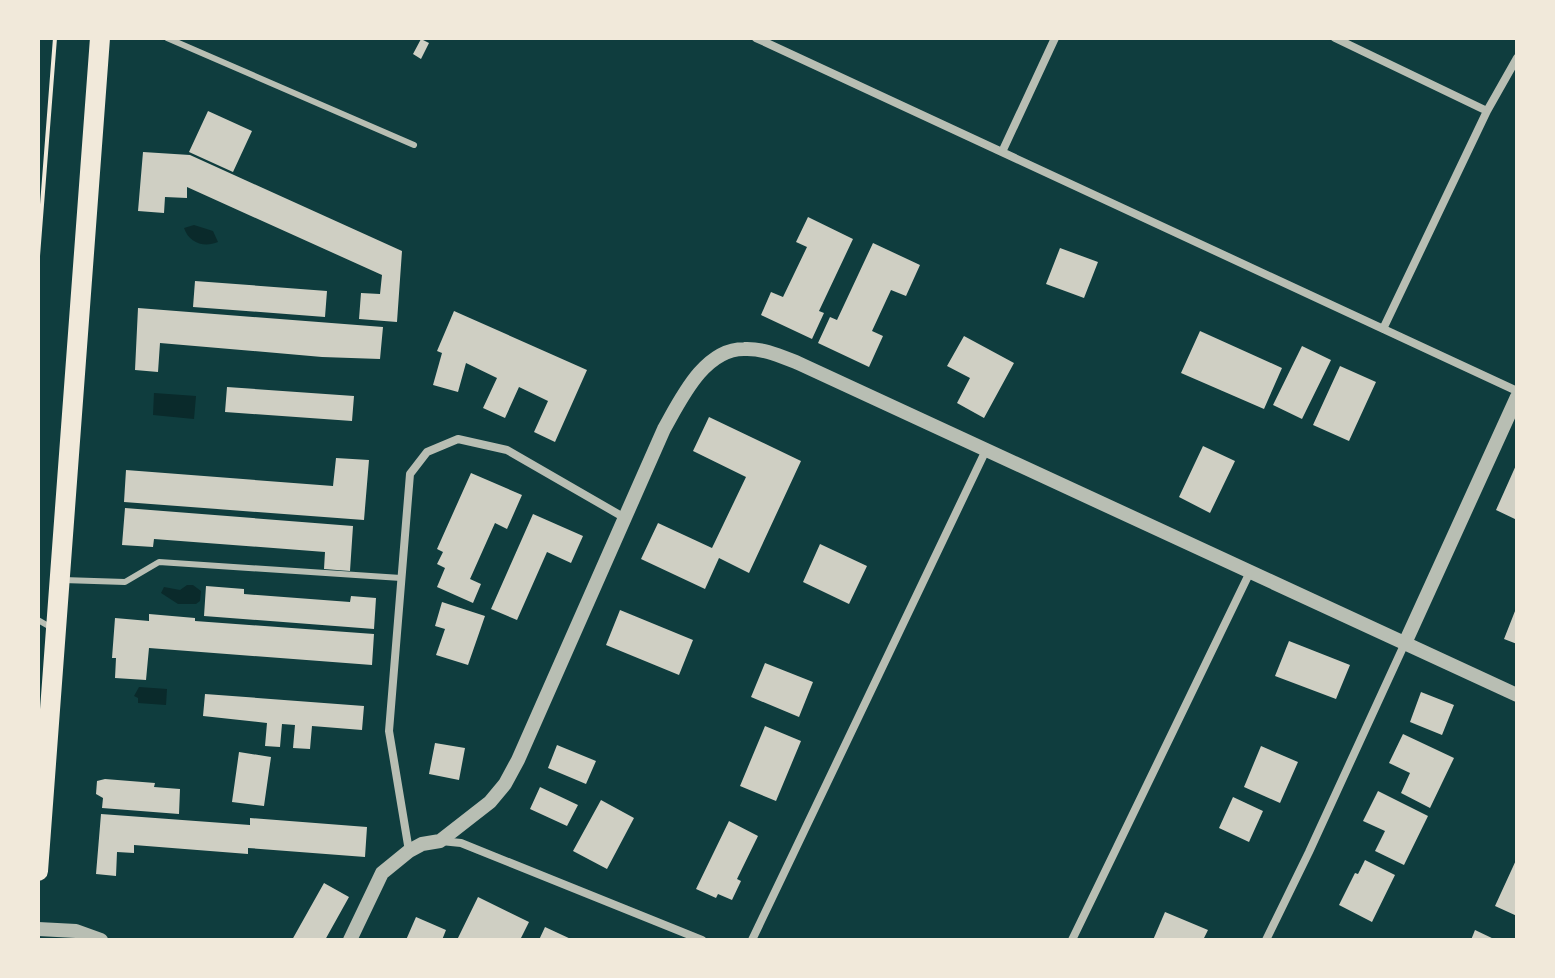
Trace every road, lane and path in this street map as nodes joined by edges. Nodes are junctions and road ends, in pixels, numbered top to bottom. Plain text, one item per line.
1 (55, 38) edge
2 (100, 38) edge
3 (167, 38) edge
4 (756, 38) edge
5 (1055, 38) edge
6 (1335, 38) edge
7 (767, 40) edge
8 (1517, 58) edge
9 (1487, 111) junction
10 (414, 145) dead end
11 (1002, 152) junction
12 (38, 256) edge
13 (1383, 329) junction
14 (1517, 394) edge
15 (986, 450) junction
16 (625, 518) junction
17 (1250, 572) junction
18 (401, 578) junction
19 (59, 580) junction
20 (47, 625) edge
21 (1405, 643) junction
22 (1517, 695) edge
23 (44, 716) edge
24 (39, 830) edge
25 (440, 841) junction
26 (409, 851) junction
27 (38, 871) edge
28 (38, 929) edge
29 (101, 940) edge
30 (350, 940) edge
31 (702, 940) edge
32 (752, 940) edge
33 (1072, 940) edge
34 (1266, 940) edge

1 - 12 path
2 - 19 highway
3 - 10 lane
4 - 7 street
5 - 11 street
6 - 9 street
7 - 11 street
8 - 9 street
9 - 13 street
11 - 13 street
13 - 14 street
14 - 21 street
15 - 16 street
15 - 17 street
15 - 32 street
16 - 18 street
16 - 25 street
17 - 21 street
17 - 33 street
18 - 19 lane
18 - 26 street
19 - 20 highway
20 - 23 highway
21 - 22 street
21 - 34 street
23 - 24 highway
24 - 27 highway
25 - 26 street
25 - 31 street
26 - 30 street
28 - 29 street

